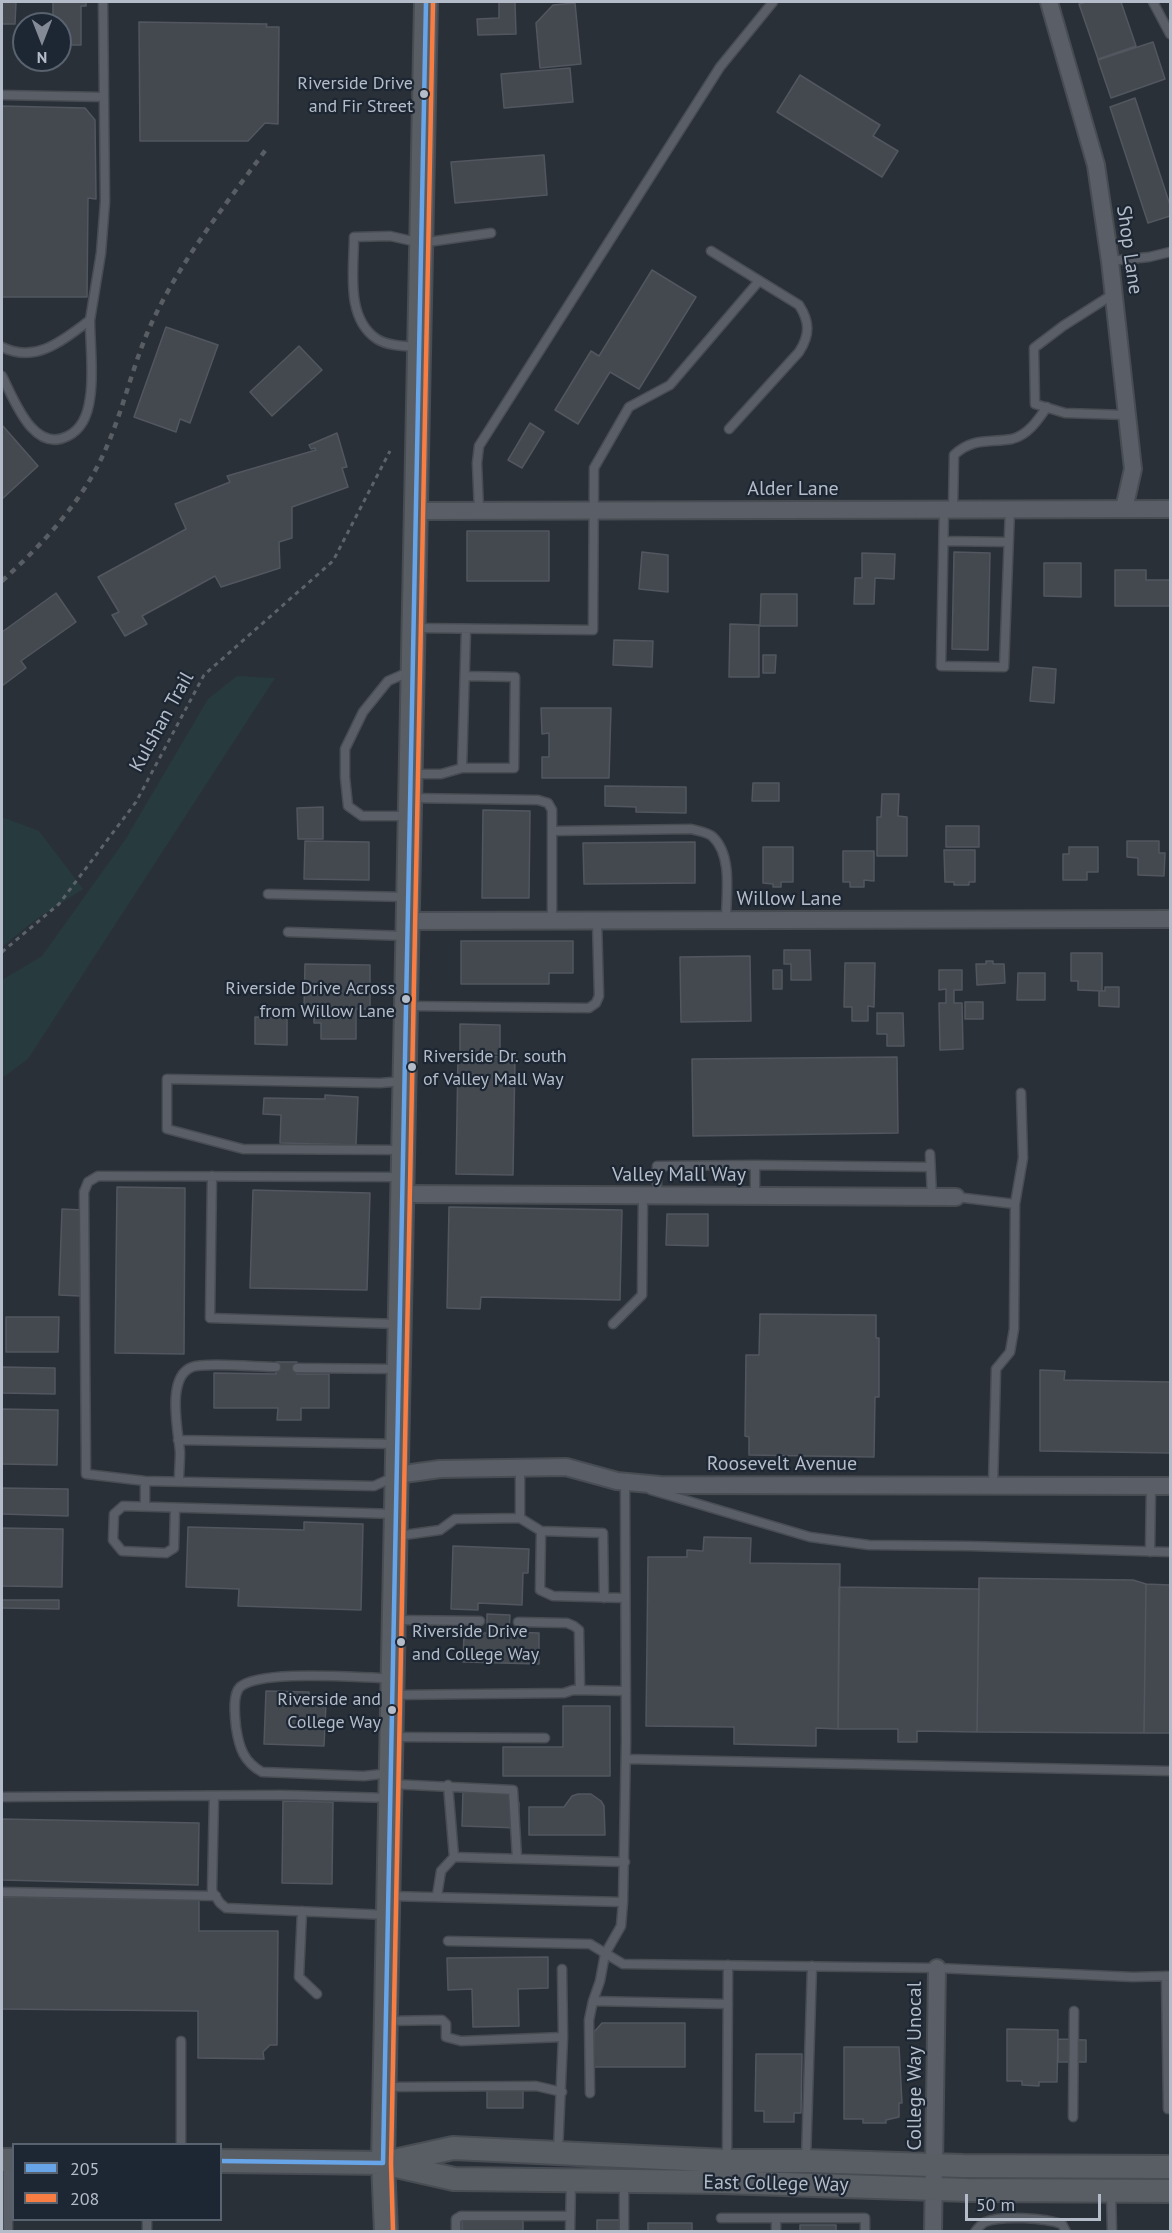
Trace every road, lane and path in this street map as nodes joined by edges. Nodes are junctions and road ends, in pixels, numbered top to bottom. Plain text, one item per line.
1 (103, 2) edge
2 (426, 2) edge
3 (773, 2) edge
4 (1049, 2) edge
5 (1153, 2) edge
6 (1170, 34) edge
7 (2, 96) edge
8 (104, 97) junction
9 (491, 233) dead end
10 (421, 243) junction
11 (711, 251) dead end
12 (1170, 252) edge
13 (1110, 261) junction
14 (759, 281) junction
15 (1115, 293) junction
16 (90, 320) junction
17 (2, 347) edge
18 (419, 347) junction
19 (2, 376) edge
20 (1047, 407) junction
21 (1126, 415) junction
22 (729, 429) dead end
23 (390, 451) dead end
24 (1010, 509) junction
25 (1124, 509) junction
26 (1170, 509) edge
27 (949, 510) junction
28 (416, 511) junction
29 (479, 511) junction
30 (594, 511) junction
31 (944, 541) junction
32 (1008, 542) junction
33 (413, 628) junction
34 (466, 629) junction
35 (412, 670) junction
36 (465, 676) junction
37 (462, 768) junction
38 (411, 774) junction
39 (410, 807) junction
40 (552, 831) junction
41 (268, 894) dead end
42 (408, 897) junction
43 (1170, 919) edge
44 (552, 921) junction
45 (597, 921) junction
46 (726, 921) junction
47 (408, 928) junction
48 (288, 932) dead end
49 (2, 952) edge
50 (406, 1006) junction
51 (405, 1081) junction
52 (1021, 1093) dead end
53 (403, 1150) junction
54 (930, 1154) dead end
55 (755, 1165) junction
56 (930, 1167) junction
57 (212, 1176) junction
58 (403, 1186) junction
59 (650, 1196) junction
60 (755, 1196) junction
61 (932, 1197) junction
62 (956, 1197) joint
63 (1015, 1204) junction
64 (400, 1324) junction
65 (613, 1324) dead end
66 (276, 1367) dead end
67 (297, 1368) dead end
68 (399, 1369) junction
69 (178, 1440) junction
70 (398, 1444) junction
71 (520, 1468) junction
72 (397, 1475) junction
73 (179, 1480) junction
74 (145, 1481) junction
75 (625, 1482) junction
76 (993, 1486) junction
77 (1152, 1486) junction
78 (1170, 1486) edge
79 (145, 1506) junction
80 (175, 1508) junction
81 (520, 1518) junction
82 (396, 1525) junction
83 (541, 1531) junction
84 (1150, 1552) junction
85 (1170, 1552) edge
86 (604, 1598) junction
87 (625, 1598) junction
88 (394, 1620) junction
89 (480, 1621) dead end
90 (518, 1622) dead end
91 (393, 1686) junction
92 (580, 1690) junction
93 (626, 1691) junction
94 (392, 1737) junction
95 (545, 1738) dead end
96 (626, 1760) junction
97 (1170, 1771) edge
98 (391, 1785) junction
99 (448, 1785) junction
100 (214, 1796) junction
101 (2, 1797) edge
102 (454, 1857) junction
103 (517, 1858) junction
104 (625, 1862) junction
105 (2, 1892) edge
106 (216, 1896) junction
107 (437, 1896) junction
108 (623, 1902) junction
109 (388, 1905) junction
110 (302, 1911) junction
111 (448, 1941) dead end
112 (605, 1954) junction
113 (728, 1965) junction
114 (812, 1966) junction
115 (937, 1968) junction
116 (561, 1969) dead end
117 (1168, 1976) edge
118 (317, 1994) dead end
119 (592, 2001) junction
120 (728, 2004) junction
121 (1074, 2011) dead end
122 (386, 2021) junction
123 (563, 2037) junction
124 (181, 2042) dead end
125 (385, 2087) junction
126 (561, 2092) junction
127 (590, 2093) dead end
128 (1170, 2109) edge
129 (1073, 2116) dead end
130 (181, 2143) edge
131 (558, 2154) junction
132 (8, 2160) edge
133 (222, 2161) edge
134 (727, 2161) junction
135 (806, 2161) junction
136 (383, 2163) junction
137 (935, 2165) junction
138 (1170, 2167) edge
139 (571, 2180) junction
140 (624, 2181) junction
141 (934, 2189) junction
142 (1111, 2191) junction
143 (1170, 2191) edge
144 (570, 2217) junction
145 (721, 2218) dead end
146 (776, 2218) junction
147 (8, 2232) edge
148 (386, 2232) edge
149 (456, 2232) edge
150 (570, 2232) edge
151 (624, 2232) edge
152 (776, 2232) edge
153 (865, 2232) edge
154 (933, 2232) edge
155 (975, 2232) edge
156 (1066, 2232) edge
157 (1112, 2232) edge

1 - 8 lane
2 - 10 main road
3 - 29 lane
4 - 13 street, Shop Lane
5 - 6 lane
7 - 8 lane
8 - 16 lane
9 - 10 lane
10 - 18 main road
10 - 18 lane
11 - 14 lane
12 - 13 lane
13 - 15 street, Shop Lane
14 - 22 lane
14 - 30 lane
15 - 20 lane
15 - 21 street, Shop Lane
16 - 17 lane
16 - 19 lane
18 - 28 main road
20 - 21 lane
20 - 27 lane
21 - 25 street, Shop Lane
23 - 49 path, Kulshan Trail
24 - 25 street, Alder Lane
24 - 27 street, Alder Lane
24 - 32 lane
25 - 26 street, Alder Lane
27 - 30 street, Alder Lane
27 - 31 lane
28 - 29 street, Alder Lane
28 - 33 main road
29 - 30 street, Alder Lane
30 - 34 lane
31 - 32 lane
31 - 32 lane
33 - 34 lane
33 - 35 main road
34 - 36 lane
35 - 38 main road
35 - 39 lane
36 - 37 lane
36 - 37 lane
37 - 38 lane
38 - 39 main road
39 - 40 lane
39 - 42 main road
40 - 44 lane
40 - 46 lane
41 - 42 lane
42 - 47 main road
43 - 46 street, Willow Lane
44 - 45 street, Willow Lane
44 - 47 street, Willow Lane
45 - 46 street, Willow Lane
45 - 50 lane
47 - 48 lane
47 - 50 main road
50 - 51 main road
51 - 53 main road
51 - 53 lane
52 - 63 lane
53 - 58 main road
54 - 56 lane
55 - 56 lane
55 - 59 lane
55 - 60 lane
56 - 61 lane
57 - 58 lane
57 - 64 lane
57 - 74 lane
58 - 59 street, Valley Mall Way
58 - 64 main road
59 - 60 street, Valley Mall Way
59 - 65 lane
60 - 61 street, Valley Mall Way
61 - 62 street, Valley Mall Way
62 - 63 lane
63 - 76 lane
64 - 68 main road
66 - 69 lane
67 - 68 lane
68 - 70 main road
69 - 70 lane
69 - 73 lane
70 - 72 main road
71 - 72 street, Roosevelt Avenue
71 - 75 street, Roosevelt Avenue
71 - 81 lane
72 - 73 lane
72 - 82 main road
73 - 74 lane
74 - 79 lane
75 - 76 street, Roosevelt Avenue
75 - 84 lane
75 - 87 lane
76 - 77 street, Roosevelt Avenue
77 - 78 street, Roosevelt Avenue
77 - 84 lane
79 - 80 lane
79 - 80 lane
80 - 82 lane
81 - 82 lane
81 - 83 lane
82 - 88 main road
83 - 86 lane
83 - 86 lane
84 - 85 lane
86 - 87 lane
87 - 93 lane
88 - 89 lane
88 - 91 main road
90 - 92 lane
91 - 92 lane
91 - 94 main road
91 - 98 lane
92 - 93 lane
93 - 96 lane
94 - 95 lane
94 - 98 main road
96 - 97 lane
96 - 104 lane
98 - 99 lane
98 - 100 lane
98 - 109 main road
99 - 102 lane
99 - 103 lane
100 - 101 lane
100 - 106 lane
102 - 103 lane
102 - 107 lane
103 - 104 lane
104 - 108 lane
105 - 106 lane
106 - 110 lane
107 - 108 lane
107 - 109 lane
108 - 112 lane
109 - 110 lane
109 - 122 main road
110 - 118 lane
111 - 112 lane
112 - 113 lane
112 - 119 lane
113 - 114 lane
113 - 120 lane
114 - 115 lane
114 - 135 lane
115 - 117 lane
115 - 137 street, College Way Unocal
116 - 123 lane
117 - 128 lane
119 - 120 lane
119 - 127 lane
120 - 134 lane
121 - 129 lane
122 - 123 lane
122 - 125 main road
123 - 126 lane
124 - 130 lane
125 - 126 lane
125 - 136 main road
126 - 131 lane
131 - 134 main road, East College Way
131 - 136 main road, East College Way
132 - 147 lane
133 - 136 main road, East College Way
134 - 135 main road, East College Way
135 - 137 main road, East College Way
136 - 139 main road, East College Way
136 - 148 main road
137 - 138 main road, East College Way
137 - 141 street, College Way Unocal
139 - 140 main road, East College Way
139 - 144 lane
140 - 141 main road, East College Way
140 - 151 lane
141 - 142 main road, East College Way
141 - 154 street, College Way Unocal
142 - 143 main road, East College Way
142 - 157 lane
144 - 149 lane
144 - 150 lane
145 - 146 lane
146 - 152 lane
146 - 153 lane
155 - 156 lane

